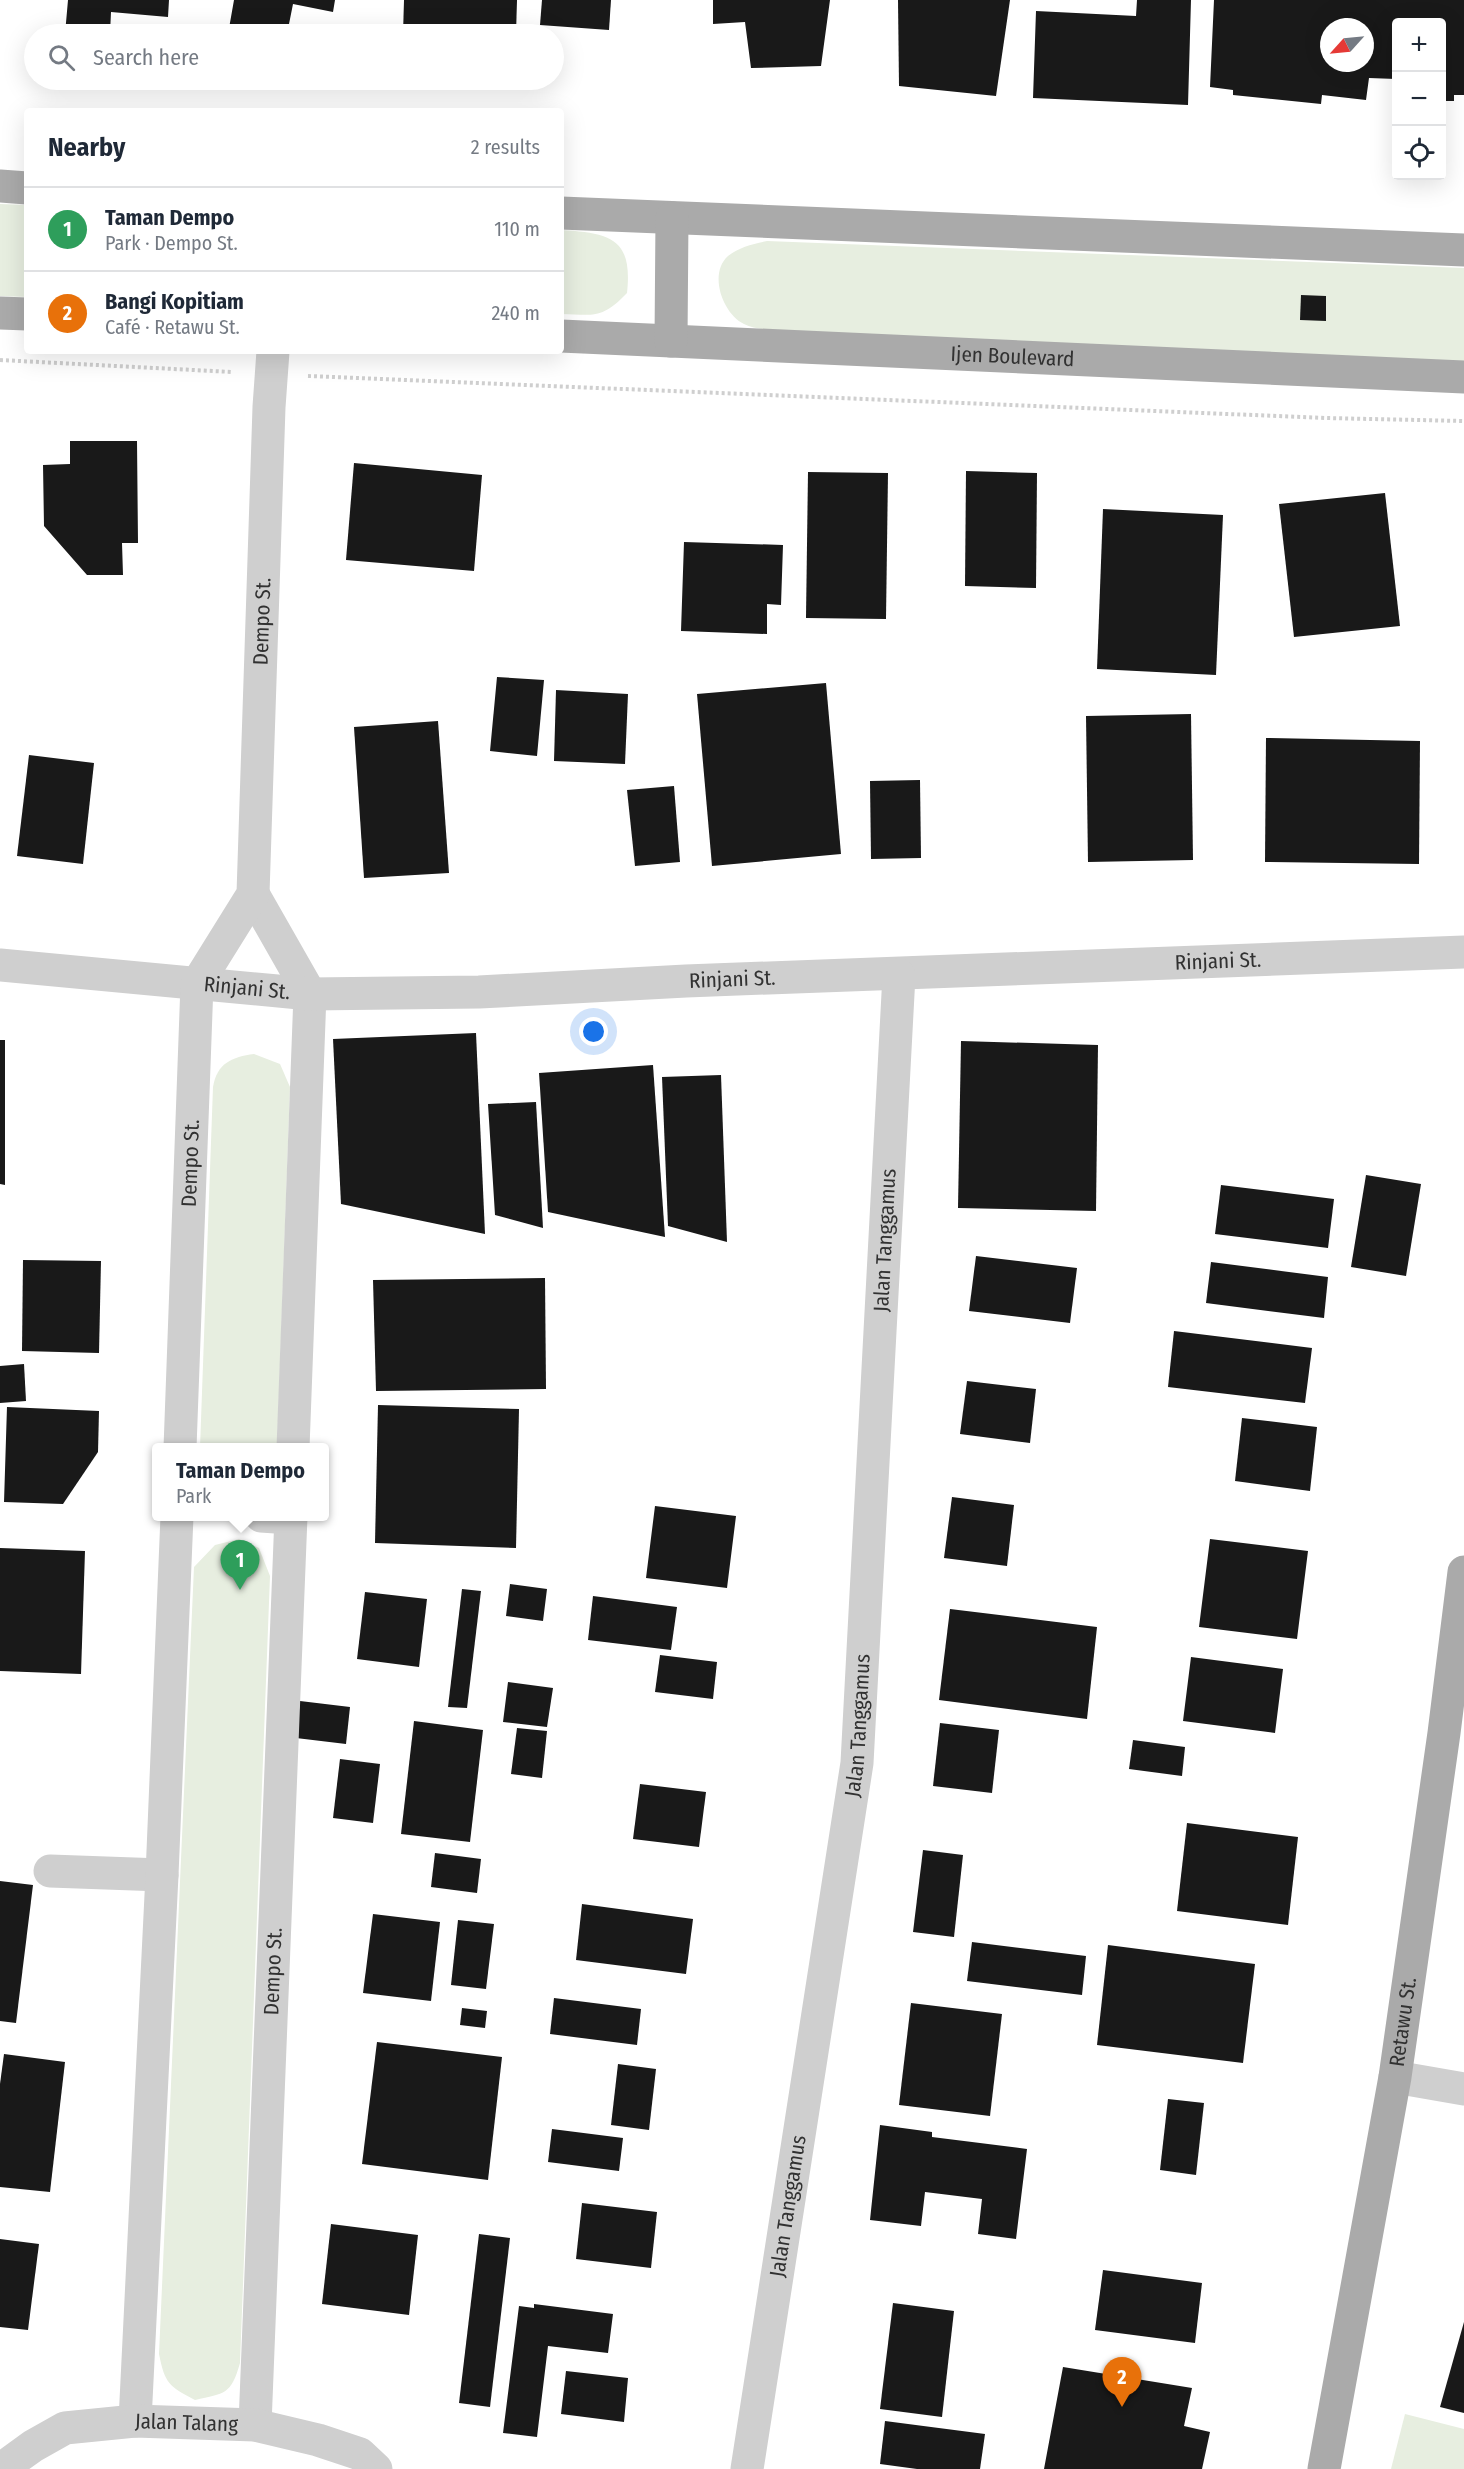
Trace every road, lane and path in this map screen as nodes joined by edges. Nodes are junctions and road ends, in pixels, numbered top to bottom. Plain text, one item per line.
1 (0, 186) edge
2 (24, 188) edge
3 (564, 213) edge
4 (672, 218) junction
5 (1464, 250) edge
6 (0, 313) edge
7 (24, 314) edge
8 (564, 336) edge
9 (671, 341) junction
10 (273, 354) edge
11 (0, 360) edge
12 (242, 373) dead end
13 (301, 376) dead end
14 (1464, 377) edge
15 (1464, 421) edge
16 (253, 894) junction
17 (1464, 952) edge
18 (0, 965) edge
19 (899, 975) junction
20 (197, 984) junction
21 (310, 994) junction
22 (180, 1443) edge
23 (293, 1443) edge
24 (177, 1521) edge
25 (281, 1521) edge
26 (1464, 1572) edge
27 (50, 1871) dead end
28 (162, 1875) junction
29 (1395, 2077) junction
30 (1464, 2089) edge
31 (135, 2421) junction
32 (255, 2425) junction
33 (1, 2469) edge
34 (376, 2469) edge
35 (747, 2469) edge
36 (1324, 2469) edge

1 - 2 main road
3 - 4 main road
4 - 5 main road
4 - 9 main road
6 - 7 main road
8 - 9 main road, Ijen Boulevard
9 - 14 main road, Ijen Boulevard
10 - 16 street, Dempo St.
11 - 12 path
13 - 15 path
16 - 20 street, Dempo St.
16 - 21 street
17 - 19 street, Rinjani St.
18 - 20 street, Rinjani St.
19 - 21 street, Rinjani St.
19 - 35 street, Jalan Tanggamus
20 - 21 street, Rinjani St.
20 - 22 street, Dempo St.
21 - 23 street
24 - 28 street
25 - 32 street, Dempo St.
26 - 29 main road, Retawu St.
27 - 28 street
28 - 31 street
29 - 30 street
29 - 36 main road, Retawu St.
31 - 32 street, Jalan Talang
31 - 33 street, Jalan Talang
32 - 34 street, Jalan Talang

